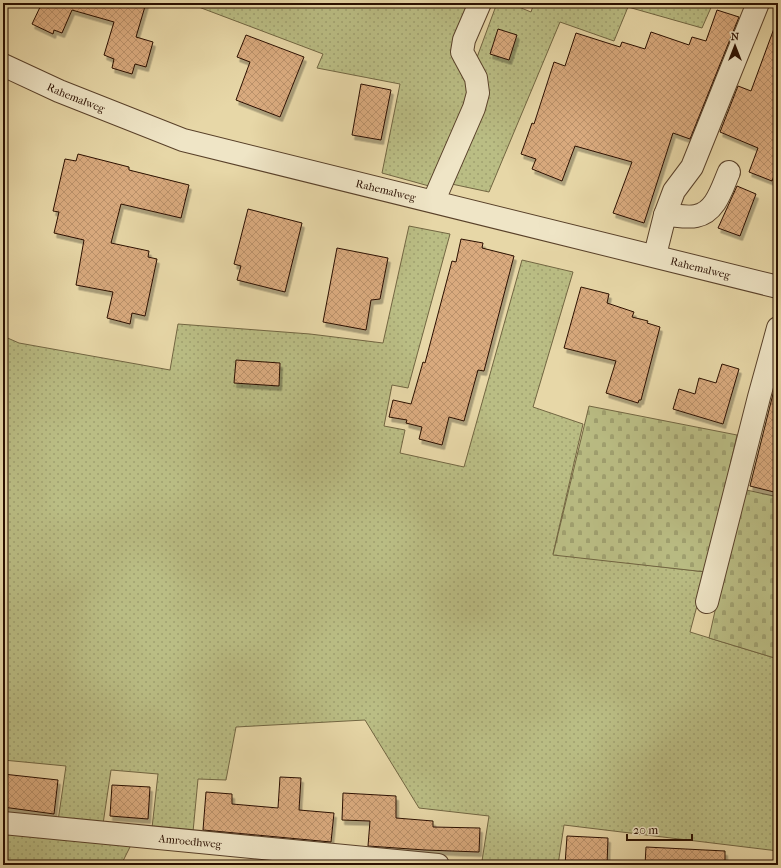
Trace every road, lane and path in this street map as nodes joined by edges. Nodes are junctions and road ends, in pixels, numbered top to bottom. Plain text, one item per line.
1 (480, 3) edge
2 (758, 3) edge
3 (3, 65) edge
4 (729, 172) dead end
5 (434, 200) junction
6 (665, 215) junction
7 (655, 256) junction
8 (778, 287) edge
9 (778, 328) edge
10 (707, 602) dead end
11 (3, 823) edge
12 (378, 862) edge
13 (438, 865) edge

1 - 5 street
2 - 6 street
3 - 5 street, Rahemalweg
4 - 6 street
5 - 7 street, Rahemalweg
6 - 7 street
7 - 8 street, Rahemalweg
9 - 10 street
11 - 12 street, Amroedhweg
12 - 13 street, Amroedhweg

